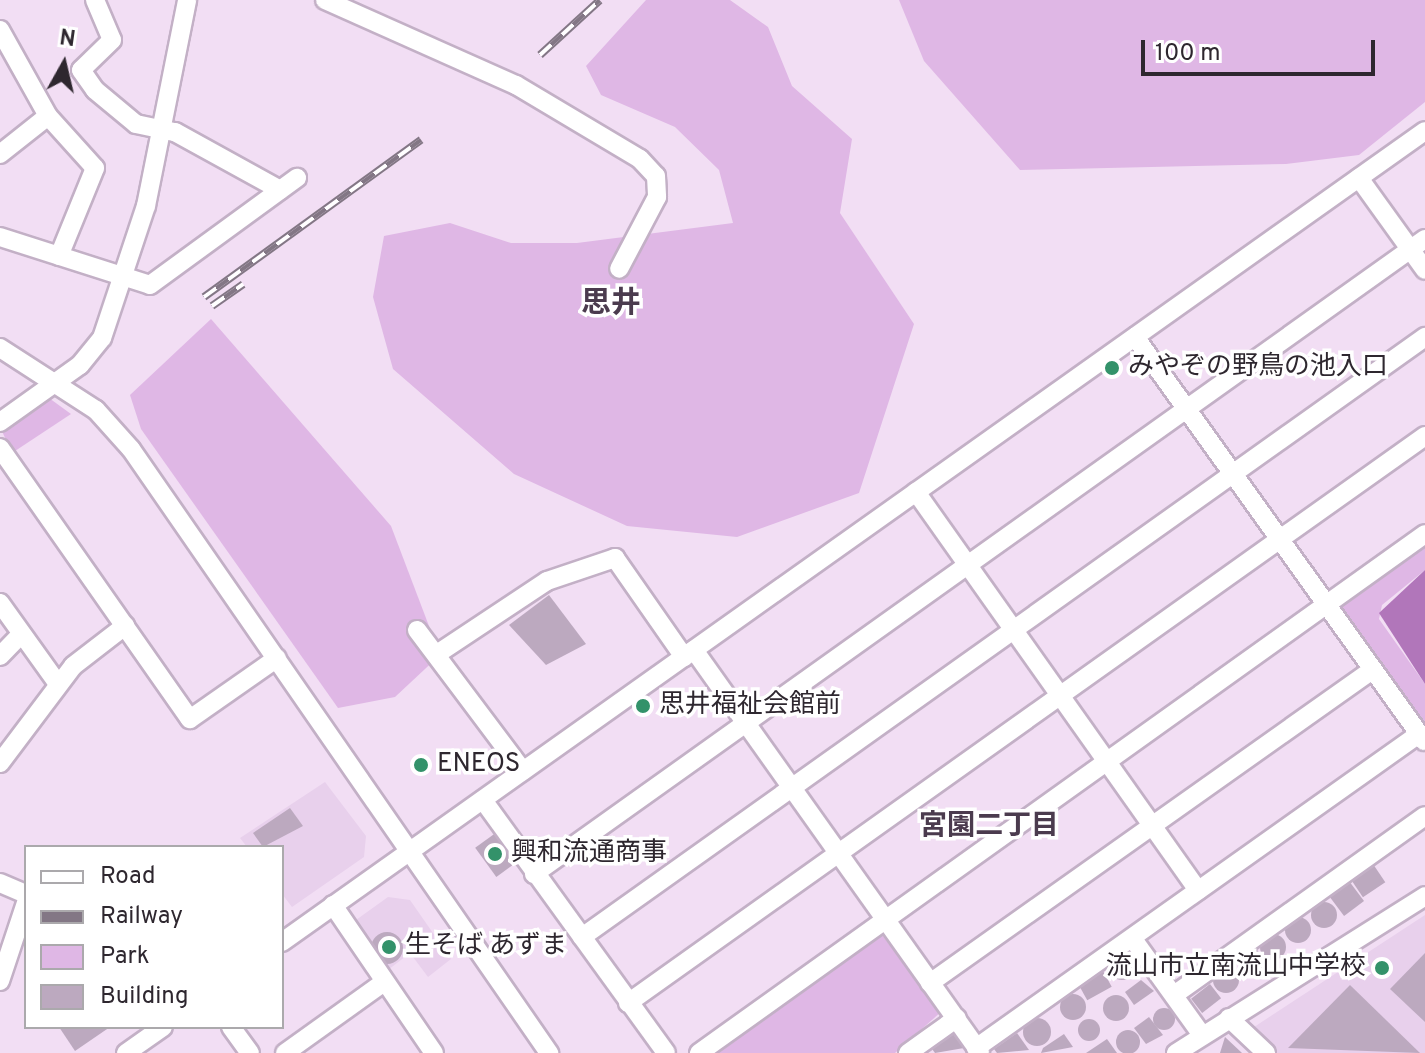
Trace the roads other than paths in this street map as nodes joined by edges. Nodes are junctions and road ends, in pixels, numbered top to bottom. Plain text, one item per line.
1 (95, 0) edge
2 (187, 0) edge
3 (325, 0) edge
4 (1, 34) edge
5 (48, 116) junction
6 (157, 129) junction
7 (1425, 131) edge
8 (0, 154) edge
9 (297, 178) dead end
10 (1359, 178) junction
11 (280, 190) junction
12 (0, 237) edge
13 (1418, 244) edge
14 (59, 256) junction
15 (619, 269) dead end
16 (1425, 270) edge
17 (119, 278) junction
18 (1135, 337) junction
19 (1425, 337) edge
20 (0, 348) edge
21 (58, 381) junction
22 (1187, 410) junction
23 (0, 422) edge
24 (1425, 436) edge
25 (3, 460) edge
26 (1234, 474) junction
27 (916, 492) junction
28 (1425, 534) edge
29 (1280, 541) junction
30 (967, 566) junction
31 (0, 603) edge
32 (1327, 604) junction
33 (125, 626) junction
34 (417, 630) dead end
35 (1013, 630) junction
36 (21, 634) junction
37 (689, 653) junction
38 (437, 654) junction
39 (0, 656) edge
40 (277, 658) junction
41 (1372, 670) junction
42 (58, 684) junction
43 (1060, 694) junction
44 (746, 724) junction
45 (1422, 739) edge
46 (1106, 760) junction
47 (0, 763) edge
48 (523, 771) junction
49 (793, 787) junction
50 (483, 800) junction
51 (1425, 816) edge
52 (1151, 825) junction
53 (411, 851) junction
54 (838, 853) junction
55 (534, 874) junction
56 (0, 883) edge
57 (1198, 890) junction
58 (24, 893) edge
59 (1425, 896) edge
60 (333, 905) junction
61 (24, 909) edge
62 (884, 918) junction
63 (582, 937) junction
64 (1133, 939) junction
65 (284, 941) edge
66 (0, 981) edge
67 (384, 982) junction
68 (930, 983) junction
69 (1174, 995) junction
70 (628, 1003) junction
71 (957, 1018) junction
72 (1229, 1018) junction
73 (160, 1029) edge
74 (232, 1029) edge
75 (1202, 1035) junction
76 (978, 1050) edge
77 (427, 1051) edge
78 (126, 1053) edge
79 (250, 1053) edge
80 (285, 1053) edge
81 (549, 1053) edge
82 (666, 1053) edge
83 (699, 1053) edge
84 (908, 1053) edge
85 (1176, 1053) edge
86 (1266, 1053) edge

1 - 6 street
2 - 6 street
3 - 15 street
4 - 5 street
5 - 8 street
5 - 14 street
6 - 11 street
6 - 17 street
7 - 10 street
9 - 11 street
10 - 13 street
10 - 18 street
11 - 17 street
12 - 14 street
13 - 16 street
13 - 22 street
14 - 17 street
17 - 21 street
18 - 22 street
18 - 27 street
19 - 26 street
20 - 21 street
21 - 23 street
21 - 40 street
22 - 26 street
22 - 30 street
24 - 29 street
25 - 33 street
26 - 29 street
26 - 35 street
27 - 30 street
27 - 37 street
28 - 32 street
29 - 32 street
29 - 43 street
30 - 35 street
30 - 44 street
31 - 36 street
32 - 41 street
32 - 46 street
33 - 40 street
33 - 42 street
34 - 38 street
35 - 43 street
35 - 49 street
36 - 39 street
36 - 42 street
37 - 38 street
37 - 44 street
37 - 48 street
38 - 48 street
40 - 53 street
41 - 45 street
41 - 52 street
42 - 47 street
43 - 46 street
43 - 54 street
44 - 49 street
44 - 55 street
45 - 57 street
46 - 52 street
46 - 62 street
48 - 50 street
49 - 54 street
49 - 63 street
50 - 53 street
50 - 55 street
51 - 69 street
52 - 57 street
52 - 68 street
53 - 60 street
53 - 81 street
54 - 62 street
54 - 70 street
55 - 63 street
56 - 58 street
57 - 64 street
59 - 72 street
60 - 65 street
60 - 67 street
61 - 66 street
62 - 68 street
62 - 83 street
63 - 70 street
64 - 69 street
64 - 76 street
67 - 77 street
67 - 80 street
68 - 71 street
69 - 75 street
70 - 82 street
71 - 76 street
71 - 84 street
72 - 75 street
72 - 86 street
73 - 78 street
74 - 79 street
75 - 85 street

